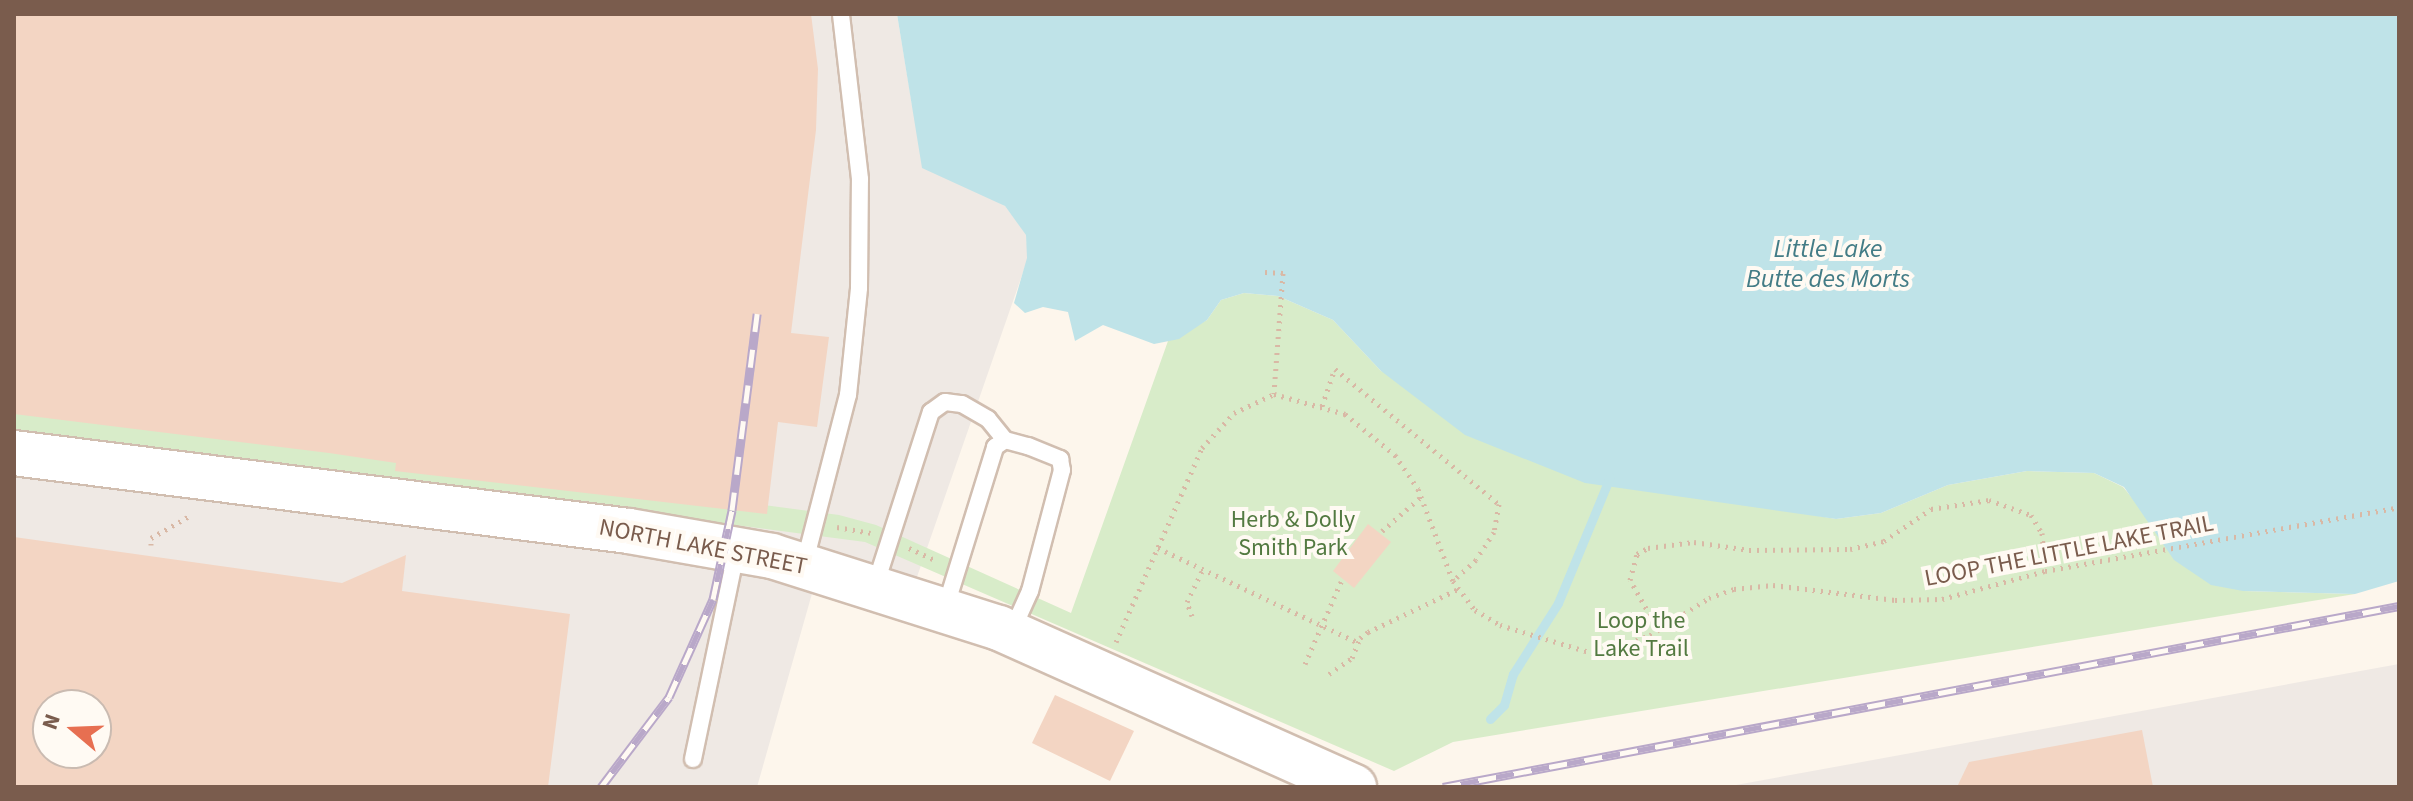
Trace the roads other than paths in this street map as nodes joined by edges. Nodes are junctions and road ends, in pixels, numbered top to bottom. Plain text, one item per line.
1 (841, 14) edge
2 (1005, 440) junction
3 (14, 453) edge
4 (737, 549) junction
5 (804, 565) junction
6 (875, 586) junction
7 (945, 609) junction
8 (1011, 633) junction
9 (693, 759) dead end
10 (1347, 786) edge

1 - 5 lane
2 - 6 lane
2 - 7 lane
2 - 8 lane
3 - 4 main road, NORTH LAKE STREET
4 - 5 main road, NORTH LAKE STREET
4 - 9 lane
5 - 6 main road, NORTH LAKE STREET
6 - 7 main road, NORTH LAKE STREET
7 - 8 main road, NORTH LAKE STREET
8 - 10 main road, NORTH LAKE STREET

